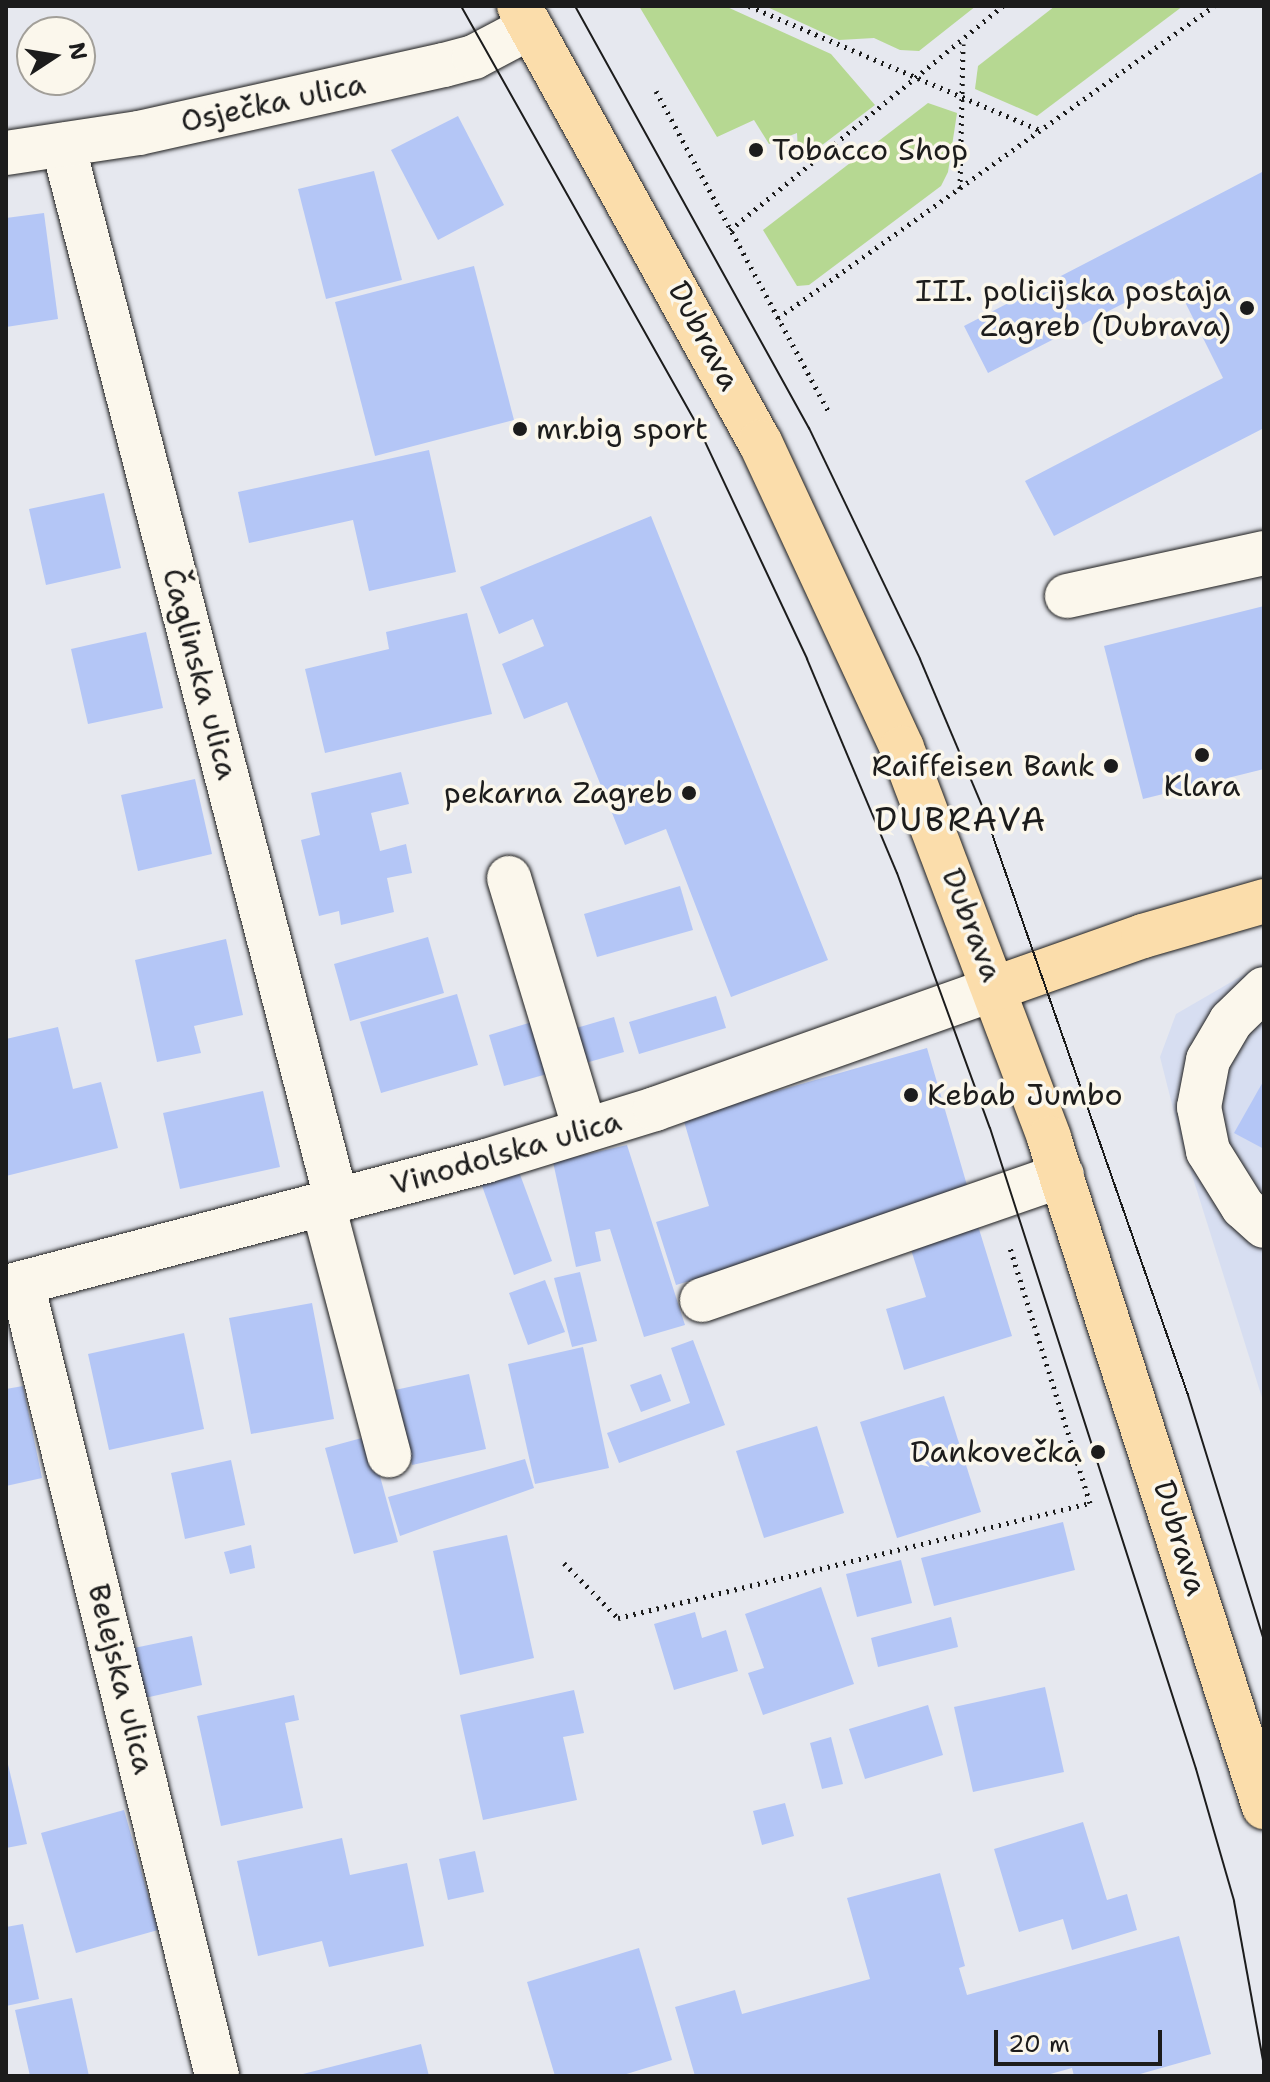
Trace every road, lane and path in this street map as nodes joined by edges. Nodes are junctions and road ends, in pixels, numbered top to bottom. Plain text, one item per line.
1 (749, 6) edge
2 (1003, 6) edge
3 (1214, 6) edge
4 (525, 16) edge
5 (963, 43) junction
6 (917, 81) junction
7 (656, 91) dead end
8 (964, 100) junction
9 (1042, 131) junction
10 (63, 145) junction
11 (6, 153) edge
12 (960, 189) junction
13 (730, 230) junction
14 (778, 318) junction
15 (828, 411) dead end
16 (1264, 553) edge
17 (1067, 596) dead end
18 (509, 878) dead end
19 (1264, 901) edge
20 (996, 988) junction
21 (1264, 989) edge
22 (585, 1130) junction
23 (1062, 1175) junction
24 (330, 1203) junction
25 (1264, 1226) edge
26 (1010, 1247) dead end
27 (14, 1285) edge
28 (702, 1300) dead end
29 (389, 1455) dead end
30 (564, 1563) dead end
31 (1264, 1807) edge
32 (217, 2076) edge

1 - 6 path
2 - 5 path
3 - 9 path
4 - 10 street, Osječka ulica
4 - 20 main road, Dubrava
5 - 6 path
5 - 8 path
6 - 8 path
6 - 13 path
7 - 13 path
8 - 9 path
8 - 12 path
9 - 12 path
10 - 11 street, Osječka ulica
10 - 24 street, Čaglinska ulica
12 - 14 path
13 - 14 path
14 - 15 path
16 - 17 street
18 - 22 street
19 - 20 main road
20 - 22 street, Vinodolska ulica
20 - 23 main road, Dubrava
21 - 25 street
22 - 24 street, Vinodolska ulica
23 - 28 street
23 - 31 main road, Dubrava
24 - 27 street, Vinodolska ulica
24 - 29 street, Čaglinska ulica
26 - 30 path
27 - 32 street, Belejska ulica

